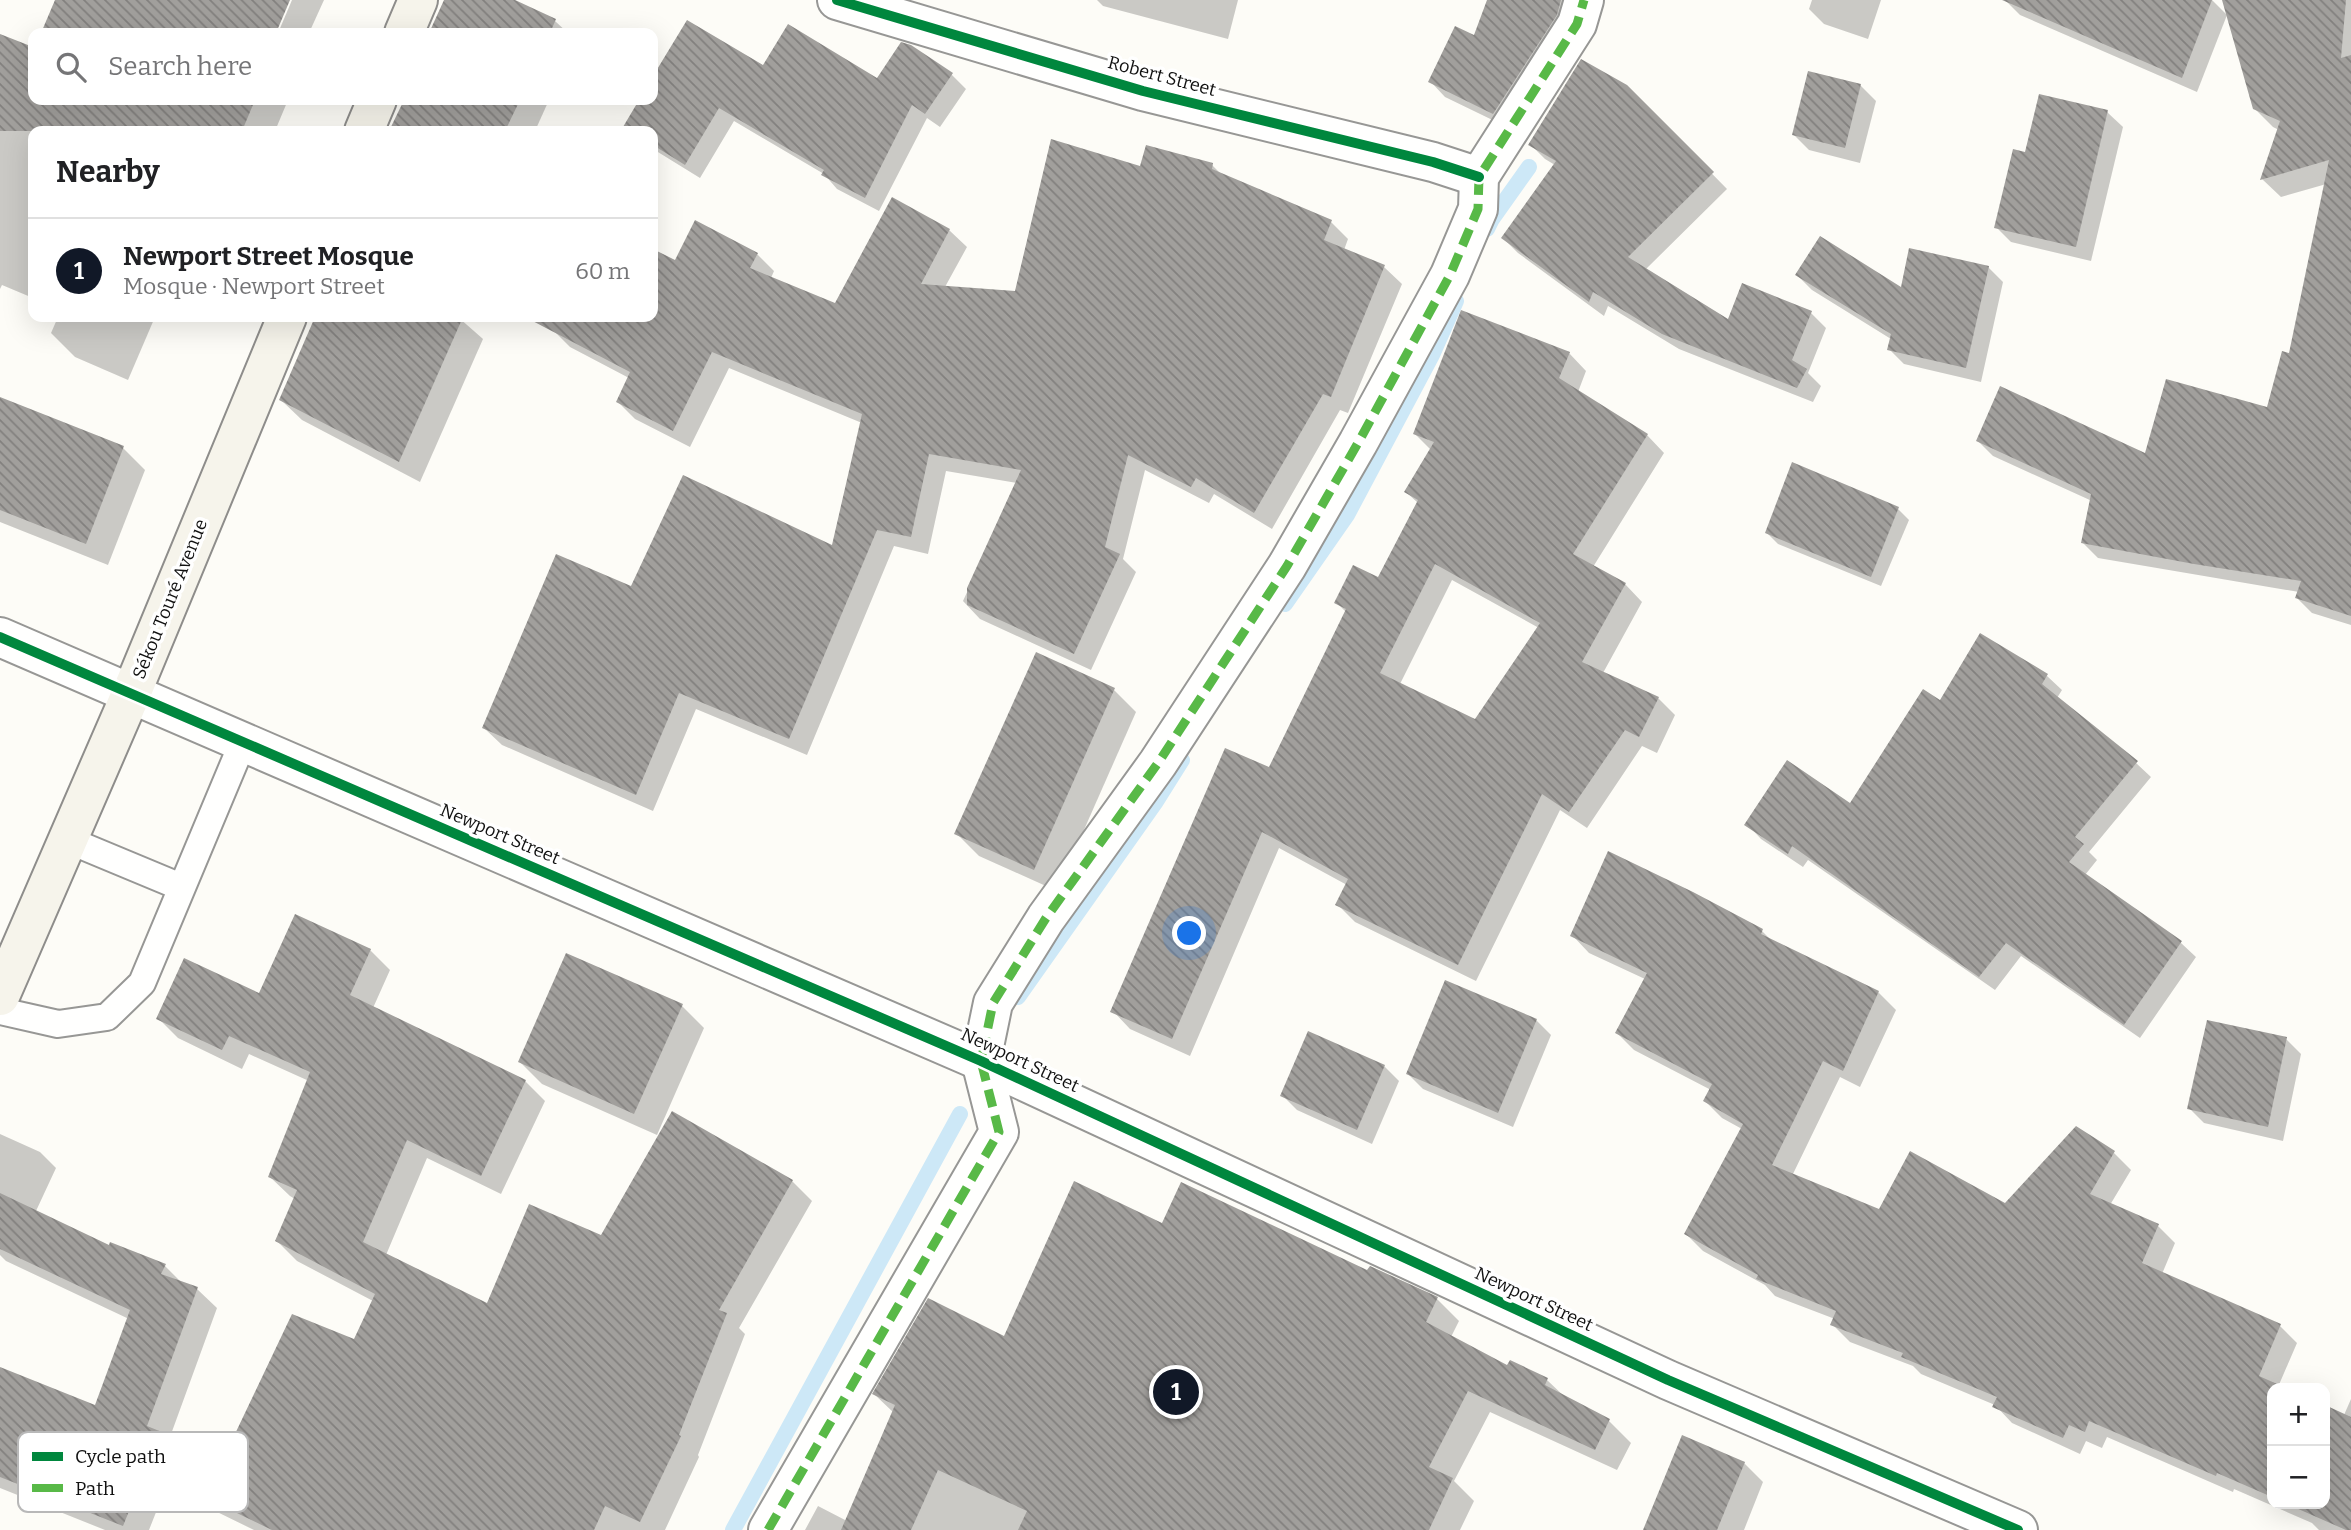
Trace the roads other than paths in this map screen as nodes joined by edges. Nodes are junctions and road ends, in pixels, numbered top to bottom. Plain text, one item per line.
1 (418, 0) edge
2 (837, 0) edge
3 (1584, 0) edge
4 (406, 28) edge
5 (375, 105) edge
6 (366, 126) edge
7 (1479, 177) junction
8 (285, 322) edge
9 (0, 637) edge
10 (131, 694) junction
11 (243, 742) junction
12 (68, 840) junction
13 (181, 887) junction
14 (0, 996) edge
15 (0, 1012) edge
16 (981, 1061) junction
17 (768, 1530) edge
18 (2018, 1530) edge

1 - 4 main road
2 - 7 street, Robert Street
3 - 7 street
5 - 6 main road
7 - 16 street
8 - 10 main road, Sékou Touré Avenue
9 - 10 street, Newport Street
10 - 11 street, Newport Street
10 - 12 main road, Sékou Touré Avenue
11 - 13 lane
11 - 16 street, Newport Street
12 - 13 lane
12 - 14 main road, Sékou Touré Avenue
13 - 15 lane
16 - 17 street
16 - 18 street, Newport Street

